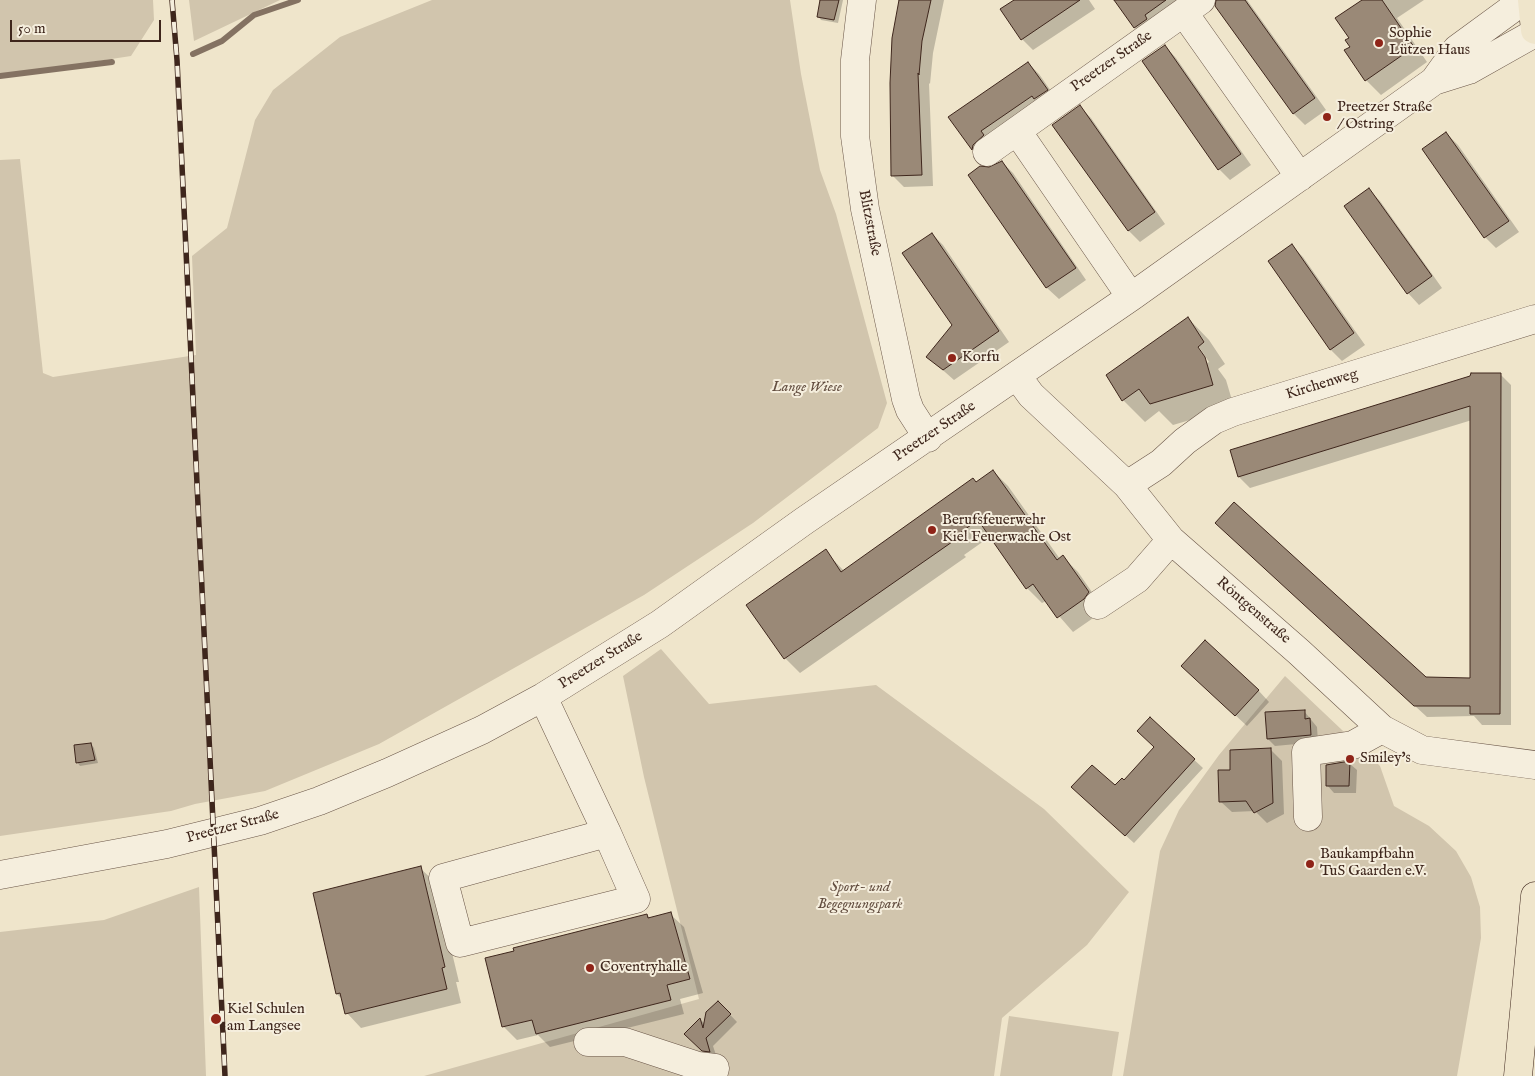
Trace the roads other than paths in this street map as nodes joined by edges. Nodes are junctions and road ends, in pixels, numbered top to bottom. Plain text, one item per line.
1 (862, 0) edge
2 (1524, 0) edge
3 (1532, 0) edge
4 (1192, 6) edge
5 (1535, 31) edge
6 (1434, 81) junction
7 (1017, 131) junction
8 (988, 152) dead end
9 (1300, 177) junction
10 (1131, 297) junction
11 (1535, 319) edge
12 (1017, 376) junction
13 (928, 438) junction
14 (1127, 485) junction
15 (1171, 540) junction
16 (1098, 605) dead end
17 (543, 697) junction
18 (1382, 729) junction
19 (1535, 765) edge
20 (1308, 817) dead end
21 (607, 833) junction
22 (0, 875) edge
23 (1535, 896) edge
24 (588, 1042) dead end
25 (713, 1076) edge
26 (1518, 1076) edge

1 - 13 street, Blitzstraße
2 - 6 street, Preetzer Straße
3 - 5 main road
4 - 7 street, Preetzer Straße
4 - 9 street, Preetzer Straße
5 - 6 street, Preetzer Straße
6 - 9 street, Preetzer Straße
7 - 8 street, Preetzer Straße
7 - 10 street
9 - 10 street, Preetzer Straße
10 - 12 street, Preetzer Straße
11 - 14 street, Kirchenweg
12 - 13 street, Preetzer Straße
12 - 14 street, Röntgenstraße
13 - 17 street, Preetzer Straße
14 - 15 street, Röntgenstraße
15 - 16 street
15 - 18 street, Röntgenstraße
17 - 21 street
17 - 22 street, Preetzer Straße
18 - 19 street, Röntgenstraße
18 - 20 street
21 - 21 street
23 - 26 main road
24 - 25 street

